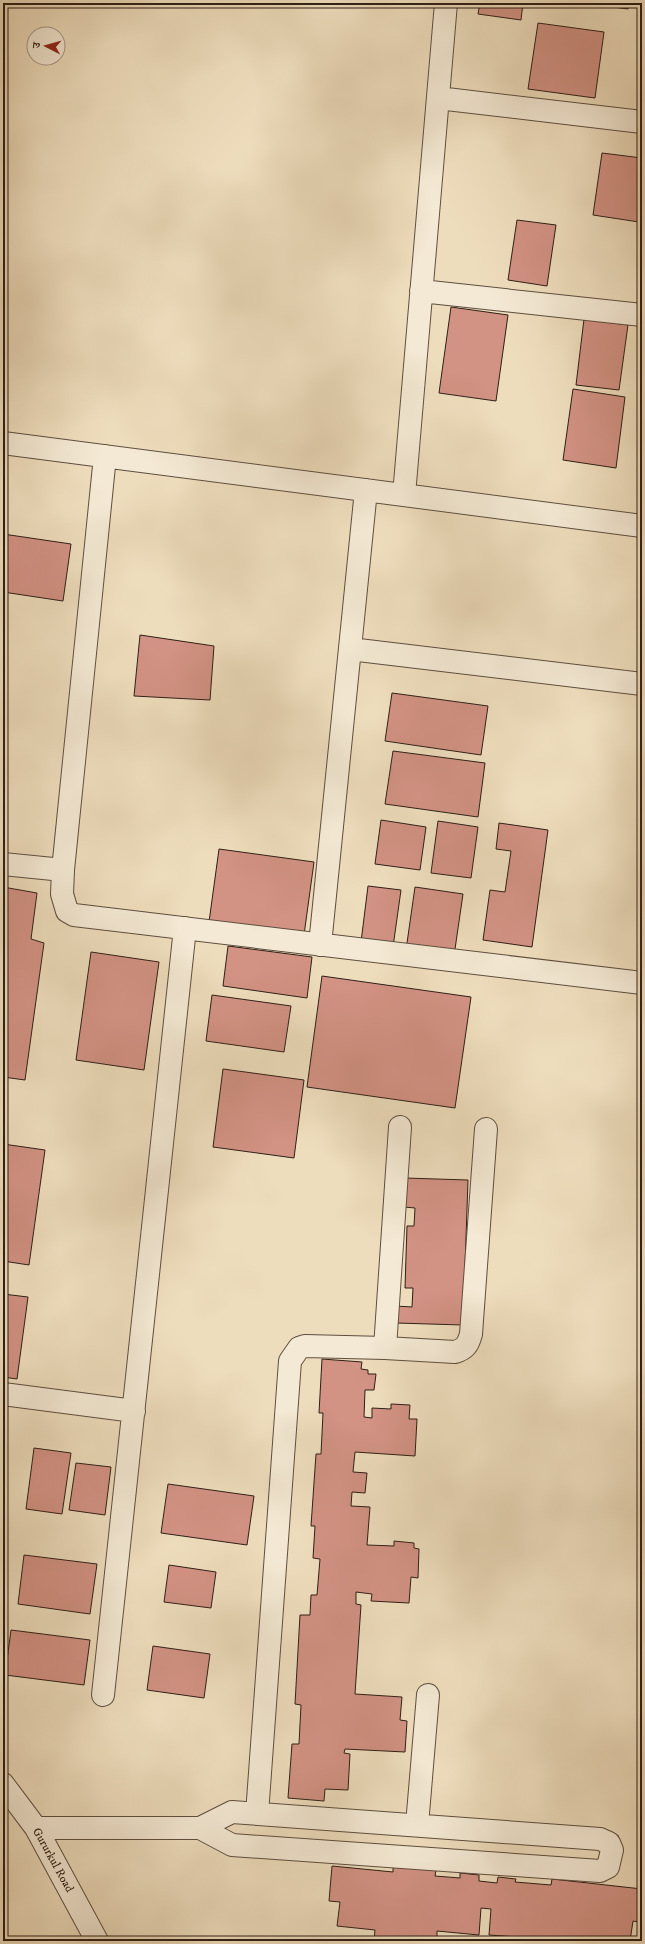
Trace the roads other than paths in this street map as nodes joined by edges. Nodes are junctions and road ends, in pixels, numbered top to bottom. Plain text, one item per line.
1 (446, 3) edge
2 (438, 98) junction
3 (642, 122) edge
4 (422, 291) junction
5 (642, 315) edge
6 (3, 443) edge
7 (105, 456) junction
8 (366, 490) junction
9 (404, 495) junction
10 (642, 526) edge
11 (350, 649) junction
12 (642, 684) edge
13 (3, 864) edge
14 (63, 870) junction
15 (185, 928) junction
16 (320, 945) junction
17 (642, 983) edge
18 (400, 1127) dead end
19 (486, 1129) dead end
20 (385, 1348) junction
21 (3, 1394) edge
22 (134, 1411) junction
23 (103, 1694) dead end
24 (428, 1695) dead end
25 (3, 1784) edge
26 (257, 1814) junction
27 (417, 1825) junction
28 (36, 1828) junction
29 (200, 1828) junction
30 (97, 1941) edge

1 - 2 street
2 - 3 street
2 - 4 street
4 - 5 street
4 - 9 street
6 - 7 street
7 - 8 street
7 - 14 street
8 - 9 street
8 - 11 street
9 - 10 street
11 - 12 street
11 - 16 street
13 - 14 street
14 - 15 street
15 - 16 street
15 - 22 street
16 - 17 street
18 - 20 street
19 - 20 street
20 - 26 street
21 - 22 street
22 - 23 street
24 - 27 street
25 - 28 street, Gururkul Road
26 - 27 street
26 - 29 street
27 - 29 street
28 - 29 street
28 - 30 street, Gururkul Road

